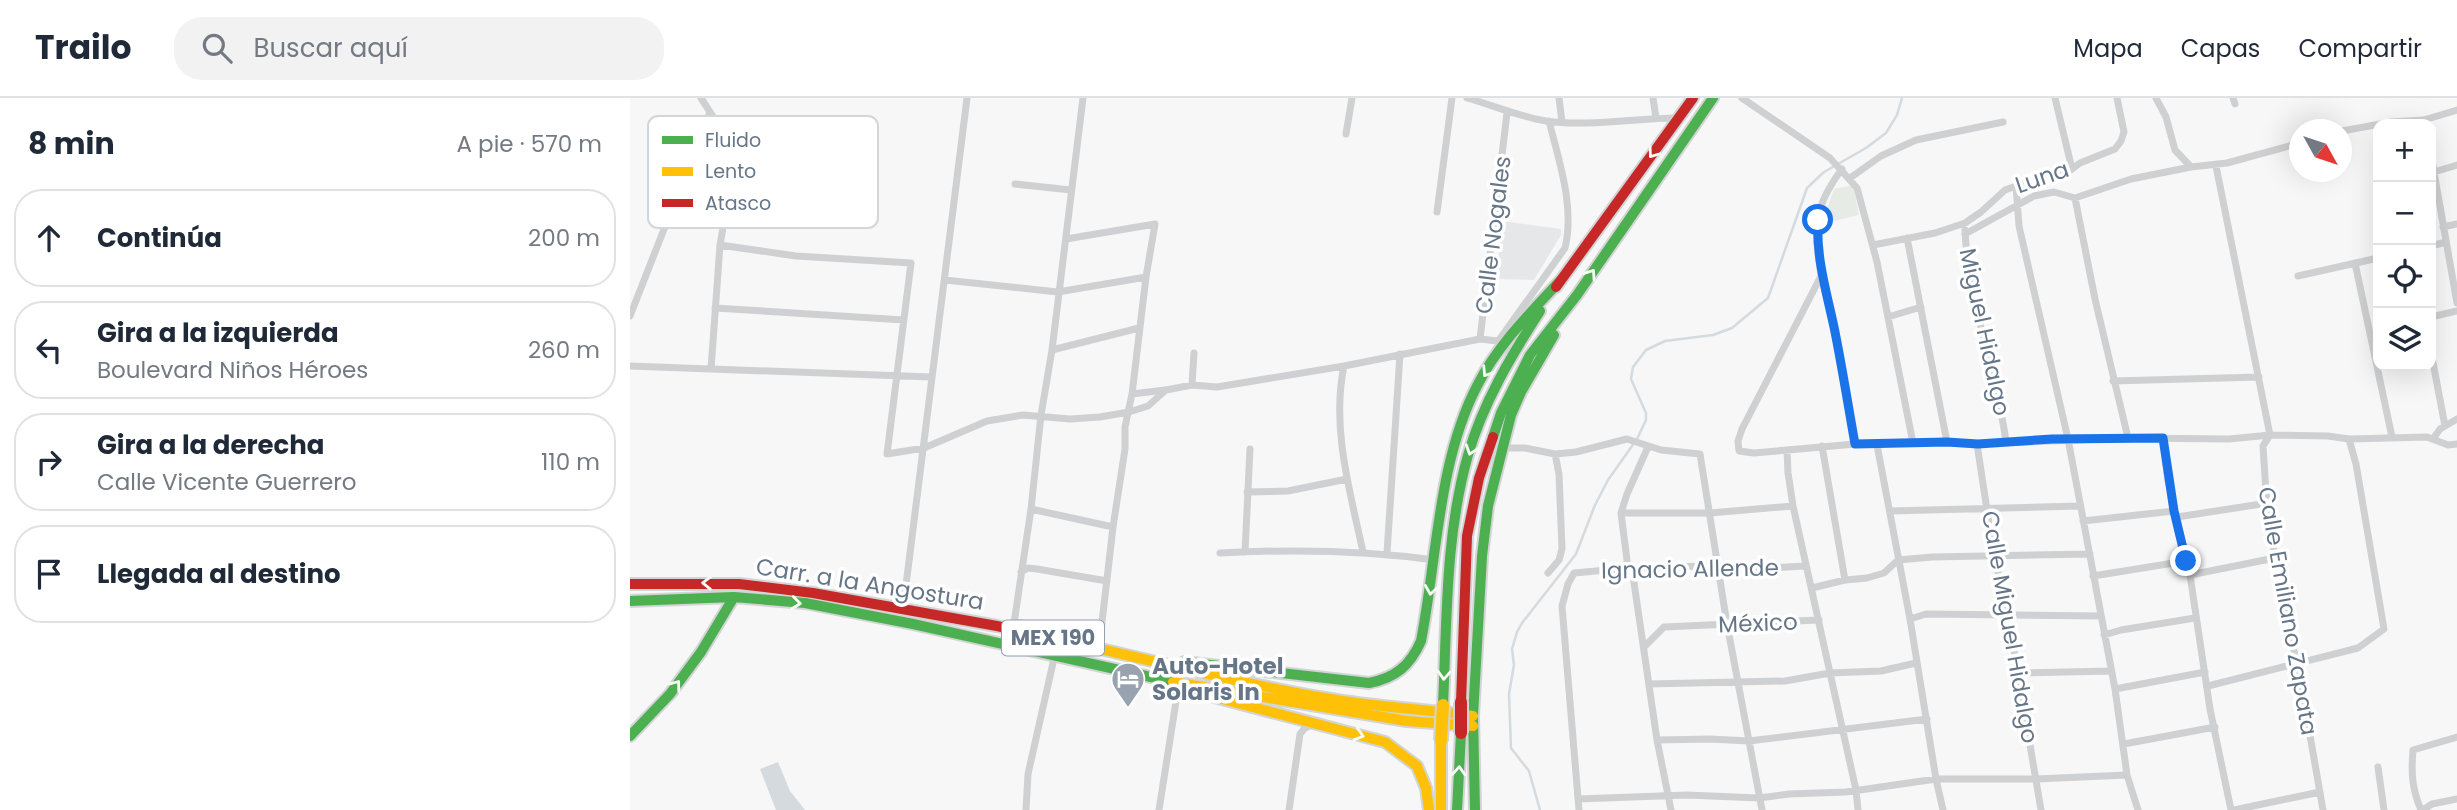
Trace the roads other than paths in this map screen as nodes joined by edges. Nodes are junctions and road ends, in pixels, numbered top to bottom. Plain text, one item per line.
1 (701, 98) edge
2 (967, 98) edge
3 (1083, 98) edge
4 (1352, 98) edge
5 (1452, 98) edge
6 (1468, 98) edge
7 (1559, 98) edge
8 (1653, 98) edge
9 (1693, 98) edge
10 (1713, 98) edge
11 (1742, 98) edge
12 (2055, 98) edge
13 (2116, 98) edge
14 (2156, 98) edge
15 (1484, 100) edge
16 (2457, 110) edge
17 (710, 112) junction
18 (1507, 113) junction
19 (708, 116) edge
20 (713, 116) edge
21 (1656, 118) junction
22 (1679, 118) junction
23 (2432, 119) edge
24 (1549, 121) junction
25 (1562, 122) junction
26 (2003, 122) dead end
27 (2373, 125) edge
28 (2352, 129) edge
29 (1346, 134) dead end
30 (2289, 147) edge
31 (2457, 165) edge
32 (2216, 166) junction
33 (1840, 167) junction
34 (2191, 167) junction
35 (2072, 169) junction
36 (2436, 171) edge
37 (1850, 178) junction
38 (2436, 182) edge
39 (1015, 184) dead end
40 (2016, 186) junction
41 (1071, 190) junction
42 (2076, 198) junction
43 (2016, 205) junction
44 (1437, 212) dead end
45 (1965, 223) junction
46 (2457, 224) edge
47 (2443, 226) junction
48 (665, 228) edge
49 (723, 228) edge
50 (1965, 234) junction
51 (1066, 239) junction
52 (1907, 239) junction
53 (2446, 242) junction
54 (720, 245) junction
55 (1873, 245) junction
56 (2435, 245) edge
57 (2373, 259) edge
58 (2355, 263) junction
59 (1821, 276) junction
60 (2298, 276) dead end
61 (1146, 277) junction
62 (945, 280) junction
63 (1560, 281) junction
64 (2455, 286) edge
65 (1058, 292) junction
66 (1577, 295) junction
67 (2457, 303) edge
68 (1921, 307) junction
69 (715, 308) junction
70 (2457, 311) edge
71 (630, 316) edge
72 (2436, 316) edge
73 (1888, 317) junction
74 (904, 320) junction
75 (1139, 328) junction
76 (1480, 339) junction
77 (1502, 341) junction
78 (1052, 350) junction
79 (1194, 353) dead end
80 (1400, 354) junction
81 (630, 366) edge
82 (1344, 366) junction
83 (711, 369) junction
84 (2435, 371) edge
85 (897, 375) junction
86 (931, 377) junction
87 (2259, 377) junction
88 (2113, 381) junction
89 (1192, 386) junction
90 (1166, 390) junction
91 (1132, 394) junction
92 (1129, 412) junction
93 (1041, 415) junction
94 (2457, 419) edge
95 (2445, 426) junction
96 (2270, 435) junction
97 (2392, 437) junction
98 (2128, 438) junction
99 (2163, 438) junction
100 (2068, 439) junction
101 (2349, 439) junction
102 (2433, 439) junction
103 (1947, 442) junction
104 (2006, 442) junction
105 (1913, 443) junction
106 (1855, 444) junction
107 (1877, 444) junction
108 (1978, 444) junction
109 (2457, 444) edge
110 (1822, 446) junction
111 (1648, 447) junction
112 (924, 448) junction
113 (1501, 448) junction
114 (1250, 449) dead end
115 (1787, 450) junction
116 (1555, 454) junction
117 (1347, 480) junction
118 (1247, 492) junction
119 (2268, 503) junction
120 (1793, 506) junction
121 (2080, 506) junction
122 (1988, 508) junction
123 (1031, 509) junction
124 (1890, 511) junction
125 (1621, 513) junction
126 (1710, 513) junction
127 (2175, 514) junction
128 (2083, 521) junction
129 (1113, 527) junction
130 (1245, 552) junction
131 (1363, 552) junction
132 (1220, 553) dead end
133 (1387, 553) junction
134 (2090, 554) junction
135 (1994, 556) junction
136 (2275, 558) junction
137 (1898, 560) junction
138 (1436, 561) junction
139 (2186, 561) junction
140 (1805, 566) junction
141 (1630, 569) junction
142 (1718, 571) junction
143 (1021, 572) junction
144 (1548, 573) dead end
145 (2190, 575) junction
146 (2093, 576) junction
147 (1845, 580) junction
148 (1107, 581) junction
149 (630, 584) edge
150 (1812, 588) junction
151 (734, 597) junction
152 (630, 601) edge
153 (903, 609) junction
154 (2008, 615) junction
155 (2101, 616) junction
156 (2195, 618) junction
157 (1910, 619) junction
158 (1819, 620) junction
159 (1727, 624) junction
160 (1014, 626) junction
161 (2104, 635) junction
162 (1099, 645) junction
163 (1644, 647) junction
164 (1055, 654) junction
165 (1152, 660) junction
166 (1916, 663) junction
167 (2296, 663) junction
168 (2111, 671) junction
169 (2205, 672) junction
170 (1830, 673) junction
171 (2017, 673) junction
172 (1175, 682) junction
173 (1738, 682) junction
174 (1649, 684) junction
175 (2208, 686) junction
176 (2115, 689) junction
177 (1290, 717) junction
178 (1927, 719) junction
179 (1316, 723) junction
180 (1469, 725) junction
181 (2215, 727) junction
182 (1842, 731) junction
183 (1300, 734) junction
184 (630, 736) edge
185 (2457, 737) edge
186 (1657, 740) junction
187 (1749, 741) junction
188 (2124, 744) junction
189 (2378, 767) dead end
190 (2127, 775) junction
191 (1936, 779) junction
192 (2036, 779) junction
193 (1856, 790) junction
194 (2320, 792) junction
195 (1667, 796) junction
196 (1759, 798) junction
197 (2457, 799) edge
198 (1578, 800) junction
199 (1026, 810) edge
200 (1159, 810) edge
201 (1289, 810) edge
202 (1429, 810) edge
203 (1441, 810) edge
204 (1457, 810) edge
205 (1475, 810) edge
206 (1579, 810) edge
207 (1671, 810) edge
208 (1762, 810) edge
209 (1858, 810) edge
210 (1943, 810) edge
211 (2041, 810) edge
212 (2138, 810) edge
213 (2233, 810) edge
214 (2323, 810) edge
215 (2384, 810) edge
216 (2422, 810) edge

1 - 17 street
2 - 62 street
3 - 41 street
4 - 29 street
5 - 44 street
6 - 15 street
7 - 25 street
8 - 21 street
9 - 22 main road
66 -> 10 main road
11 - 33 street
12 - 35 street
13 - 35 street, Luna
14 - 34 street
15 - 18 street
16 - 23 street
17 - 19 street
17 - 20 street
18 - 24 street
18 - 76 street, Calle Nogales
21 - 22 street
21 - 25 street
22 -> 63 main road
24 - 25 street
24 - 77 street
26 - 37 street
27 - 28 street
30 - 32 street
31 - 36 street
32 - 34 street
32 - 87 street, Calle Emiliano Zapata
33 - 37 street
33 - 59 street
34 - 42 street
35 - 40 street, Luna
37 - 55 street
38 - 47 street
39 - 41 street
40 - 43 street
40 - 45 street, Luna
41 - 51 street
42 - 43 street
42 - 88 street
43 - 50 street
43 - 100 street
45 - 50 street, Miguel Hidalgo
45 - 52 street
46 - 47 street
47 - 53 street
48 - 71 street
49 - 54 street
50 - 104 street, Miguel Hidalgo
51 - 61 street
51 - 65 street
52 - 55 street
52 - 68 street
53 - 56 street
53 - 64 street
54 - 69 street
54 - 74 street
55 - 73 street
57 - 58 street
58 - 60 street
58 - 97 street
59 - 106 street
59 - 115 street
61 - 65 street
61 - 75 street
62 - 65 street
62 - 86 street
63 - 77 main road
63 -> 203 main road, bridge
64 - 67 street
65 - 78 street
66 - 113 main road
66 - 180 main road, bridge
68 - 73 street
68 - 103 street
69 - 74 street
69 - 83 street
70 - 72 street
73 - 105 street
74 - 85 street
75 - 78 street
75 - 91 street
76 - 77 street, Calle Nogales
76 - 80 street
77 -> 138 main road
78 - 93 street
79 - 89 street
80 - 82 street
80 - 133 street
81 - 83 street
82 - 89 street
82 - 117 street
83 - 85 street
84 - 95 street
85 - 86 street
85 - 112 street
86 - 112 street
87 - 88 street
87 - 96 street, Calle Emiliano Zapata
88 - 98 street
89 - 90 street
90 - 91 street
90 - 92 street
91 - 92 street
92 - 93 street
92 - 129 street
93 - 112 street
93 - 123 street
94 - 95 street
95 - 102 street
96 - 99 street
96 - 101 street
96 - 119 street, Calle Emiliano Zapata
97 - 101 street
97 - 102 street
98 - 99 street
98 - 100 street
99 - 127 street
100 - 104 street
100 - 121 street
101 - 167 street
102 - 109 street
103 - 105 street
103 - 108 street
104 - 108 street
105 - 107 street
106 - 107 street
106 - 110 street
107 - 124 street
108 - 122 street, Calle Miguel Hidalgo
110 - 115 street
110 - 147 street
111 - 116 street
111 - 125 street
111 - 126 street
112 - 153 street
113 - 116 street
113 - 180 main road
114 - 118 street
115 - 120 street, México
116 - 144 street
117 - 118 street
117 - 131 street
118 - 130 street
119 - 127 street
119 - 136 street, Calle Emiliano Zapata
120 - 126 street
120 - 140 street, México
121 - 122 street
121 - 128 street
122 - 124 street
122 - 135 street, Calle Miguel Hidalgo
123 - 129 street
123 - 143 street
124 - 137 street
125 - 126 street
125 - 141 street
126 - 142 street
127 - 128 street
127 - 139 street
128 - 134 street
129 - 148 street
130 - 131 street
130 - 132 street
131 - 133 street
133 - 138 street
134 - 135 street
134 - 146 street
135 - 137 street
135 - 154 street, Calle Miguel Hidalgo
136 - 145 street
136 - 167 street, Calle Emiliano Zapata
137 - 147 street
137 - 157 street
138 -> 165 main road
139 - 145 street
139 - 146 street
140 - 142 street, Ignacio Allende
140 - 150 street, México
141 - 142 street, Ignacio Allende
141 - 163 street
141 - 198 street, Ignacio Allende
142 - 159 street
143 - 148 street
143 - 160 street
145 - 156 street
146 - 155 street
147 - 150 street
148 - 162 street
153 -> 149 main road, Carr. a la Angostura / MEX 190
150 - 158 street, México
151 - 152 main road, Carr. a la Angostura / MEX 190
151 -> 164 main road, Carr. a la Angostura / MEX 190
184 -> 151 main road
153 - 160 main road, Carr. a la Angostura / MEX 190
154 - 155 street
154 - 157 street
154 - 171 street, Calle Miguel Hidalgo
155 - 161 street
156 - 161 street
156 - 169 street
157 - 166 street
158 - 159 street, México
158 - 170 street
159 - 163 street, México
159 - 173 street
160 - 162 main road, Carr. a la Angostura / MEX 190
161 - 168 street
162 - 165 main road, Carr. a la Angostura / MEX 190
163 - 174 street
164 - 172 main road, Carr. a la Angostura / MEX 190
164 - 199 street
165 - 180 main road, Carr. a la Angostura / MEX 190
166 - 170 street
166 - 178 street
167 - 175 street
167 - 194 street, Calle Emiliano Zapata
168 - 171 street
168 - 176 street
169 - 175 street
169 - 176 street
170 - 173 street
170 - 182 street
171 - 192 street, Calle Miguel Hidalgo
172 - 177 main road
172 - 180 main road, Carr. a la Angostura / MEX 190
172 - 200 street
173 - 174 street
173 - 187 street
174 - 186 street
175 - 181 street
176 - 188 street
177 - 179 main road
177 - 183 street
178 - 182 street
178 - 191 street
179 - 183 street
179 -> 202 main road
204 -> 180 main road
180 - 205 main road
181 - 188 street
181 - 213 street
182 - 187 street
182 - 193 street
183 - 201 street
185 - 216 street
186 - 187 street
186 - 195 street
187 - 196 street
188 - 190 street
189 - 215 street
190 - 192 street
190 - 212 street
191 - 192 street
191 - 193 street
191 - 210 street
192 - 211 street, Calle Miguel Hidalgo
193 - 196 street
193 - 209 street
194 - 213 street
194 - 214 street, Calle Emiliano Zapata
195 - 196 street
195 - 198 street
195 - 207 street
196 - 208 street
197 - 216 street
198 - 206 street

